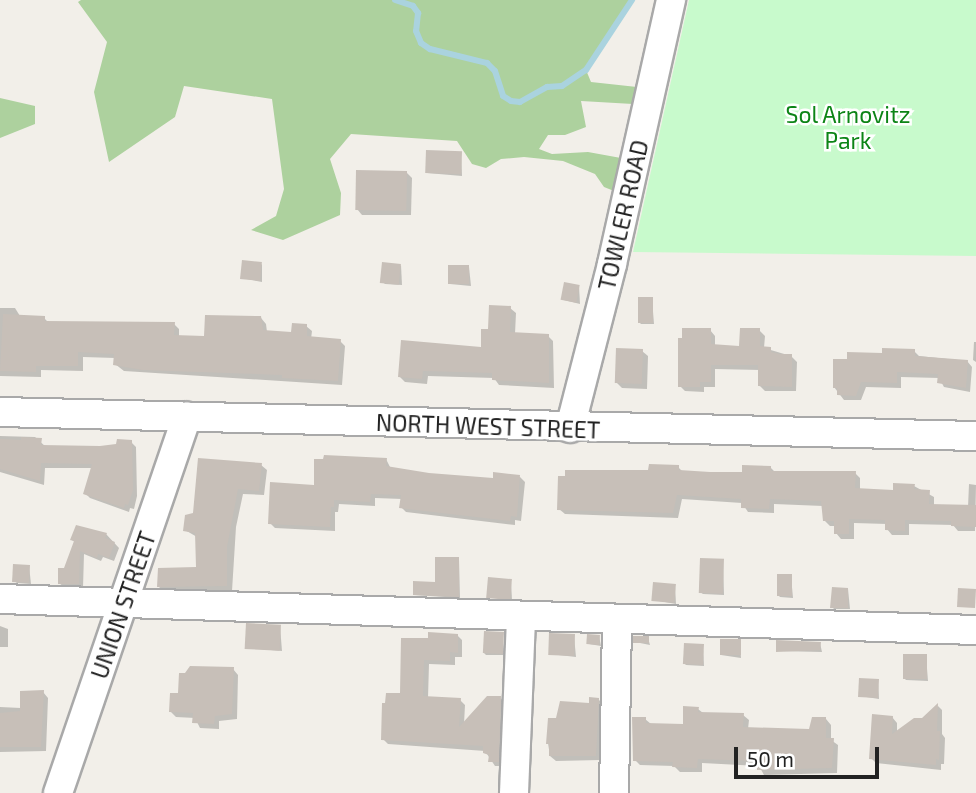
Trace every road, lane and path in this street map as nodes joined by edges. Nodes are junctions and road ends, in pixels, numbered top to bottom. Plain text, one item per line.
1 (671, 0) edge
2 (0, 412) edge
3 (187, 417) junction
4 (570, 428) junction
5 (976, 436) edge
6 (0, 599) edge
7 (124, 603) junction
8 (522, 616) junction
9 (617, 620) junction
10 (976, 630) edge
11 (58, 793) edge
12 (514, 793) edge
13 (614, 793) edge

1 - 4 street, TOWLER ROAD
2 - 3 street, NORTH WEST STREET
3 - 4 street, NORTH WEST STREET
3 - 7 street, UNION STREET
4 - 5 street, NORTH WEST STREET
6 - 7 street
7 - 8 street
7 - 11 street, UNION STREET
8 - 9 street
8 - 12 street
9 - 10 street
9 - 13 street

